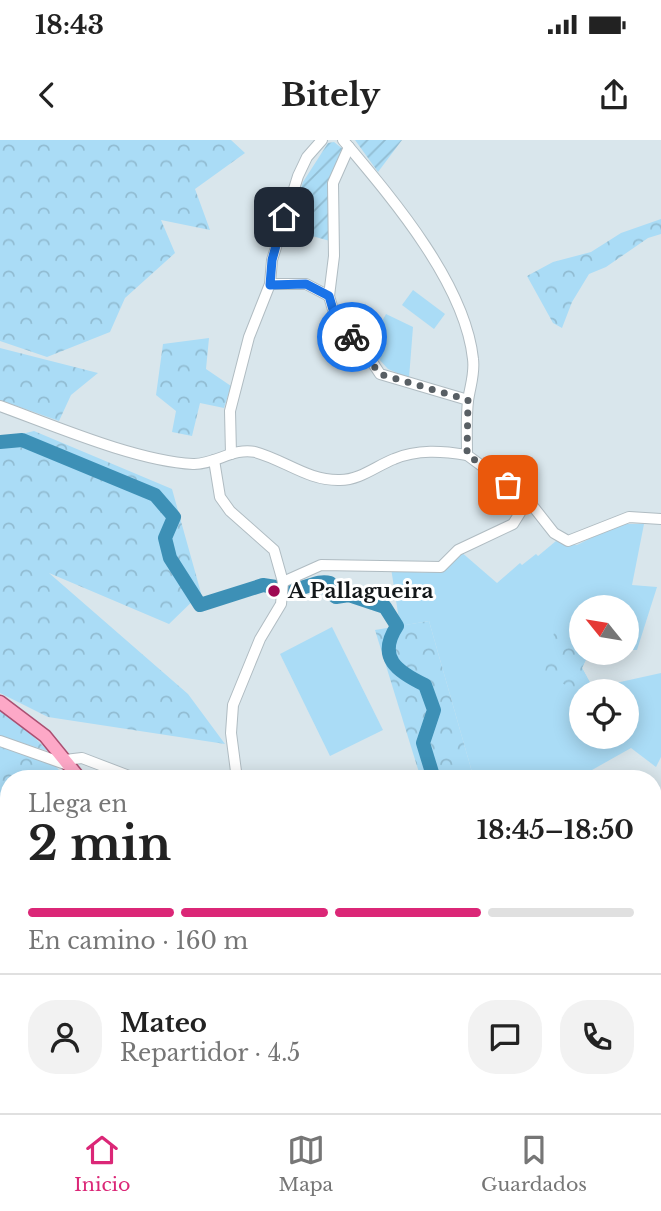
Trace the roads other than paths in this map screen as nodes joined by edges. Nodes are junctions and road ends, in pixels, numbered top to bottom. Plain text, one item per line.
1 (323, 140) edge
2 (346, 144) edge
3 (270, 285) junction
4 (329, 296) junction
5 (468, 400) junction
6 (0, 407) edge
7 (230, 454) junction
8 (467, 454) junction
9 (214, 460) junction
10 (528, 500) junction
11 (661, 519) edge
12 (284, 582) junction
13 (0, 702) edge
14 (0, 741) edge
15 (67, 762) junction
16 (73, 770) edge
17 (113, 770) edge
18 (236, 770) edge

1 - 3 street
2 - 4 street
2 - 5 street
3 - 4 street
3 - 7 street
4 - 5 street
5 - 8 street
6 - 9 street
7 - 8 street
7 - 9 street
8 - 10 street
9 - 12 street
10 - 11 street
10 - 12 street
12 - 18 street
13 - 15 main road
14 - 15 street
15 - 16 main road
15 - 17 street

